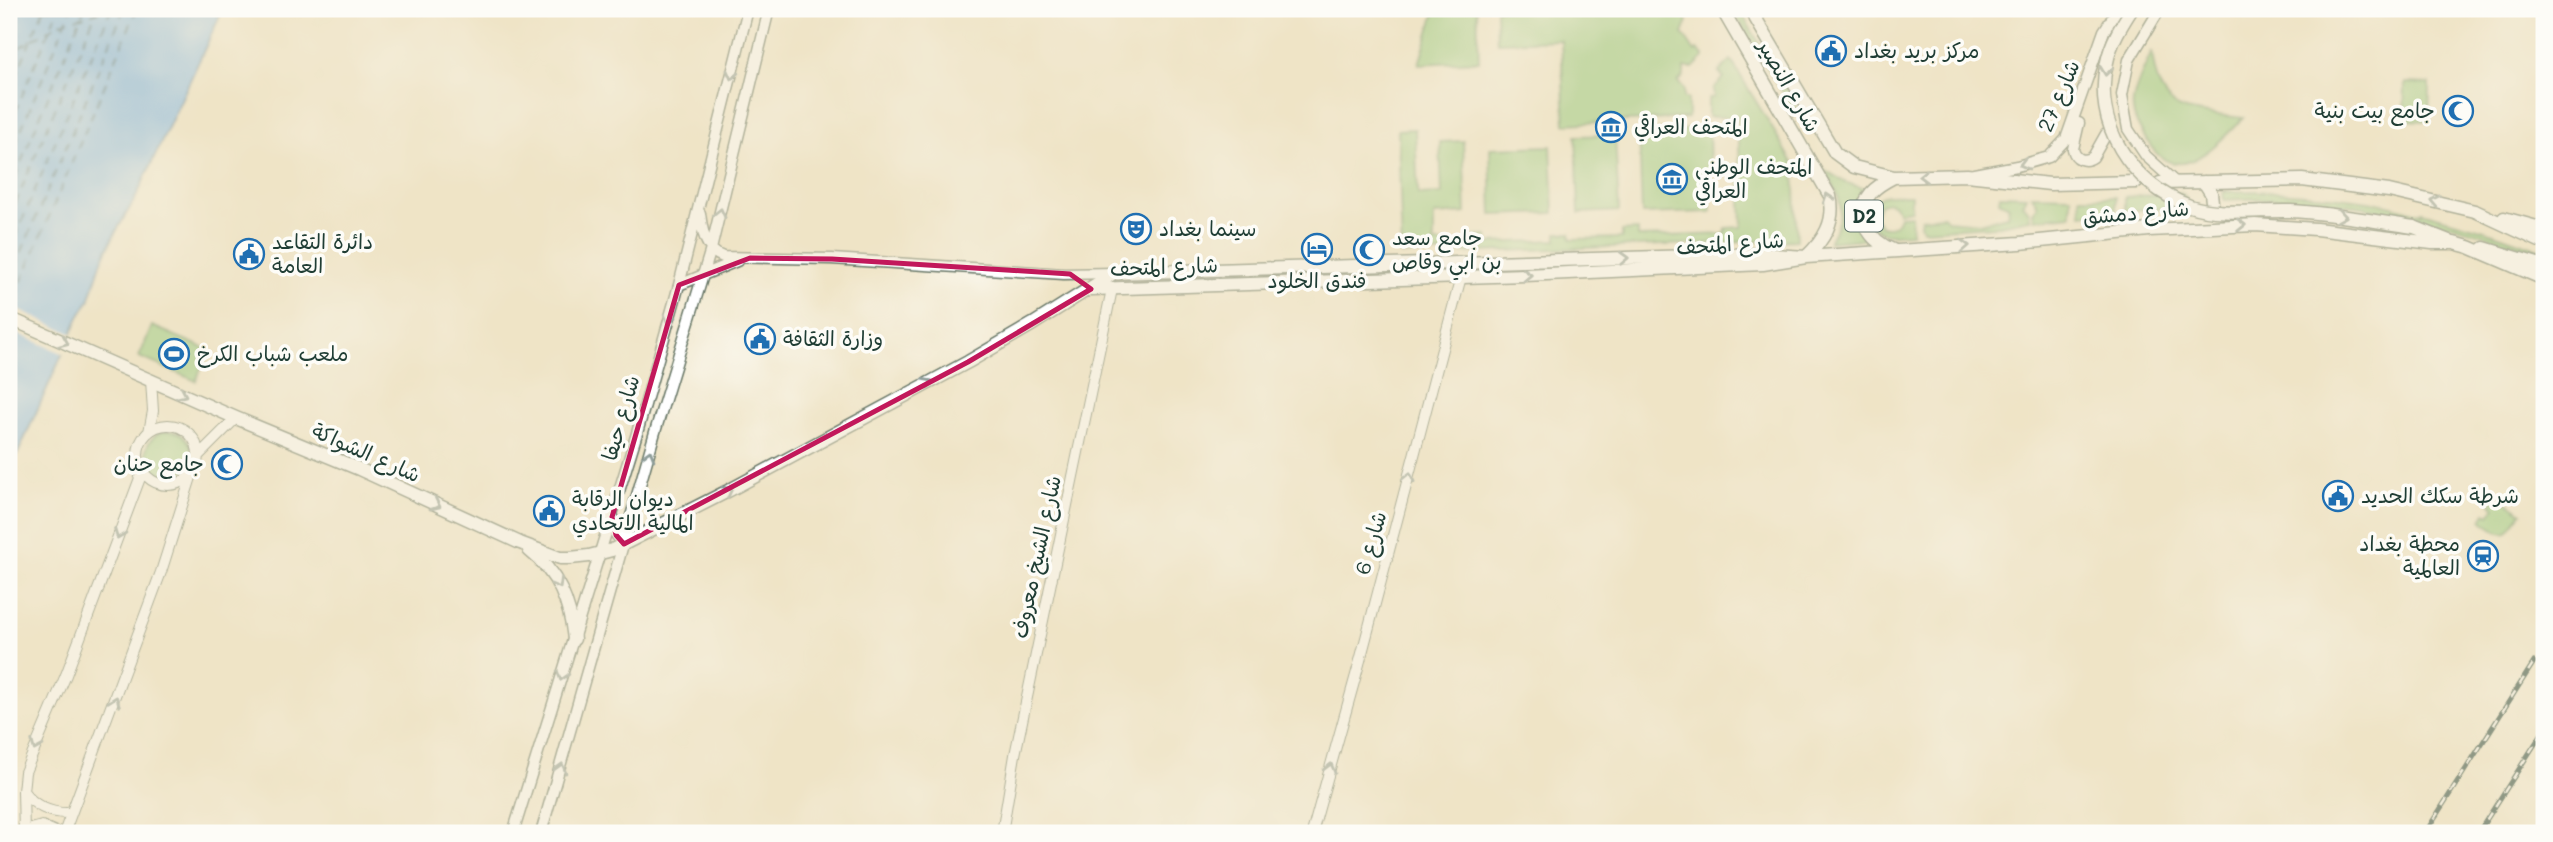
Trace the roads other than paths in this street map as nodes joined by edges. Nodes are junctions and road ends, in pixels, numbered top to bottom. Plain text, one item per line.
1 (748, 9) edge
2 (769, 9) edge
3 (1722, 9) edge
4 (1750, 9) edge
5 (2118, 9) edge
6 (2132, 9) edge
7 (2160, 9) edge
8 (2087, 83) junction
9 (2122, 95) junction
10 (2114, 114) dead end
11 (2105, 134) dead end
12 (1829, 142) junction
13 (1805, 152) junction
14 (1967, 175) junction
15 (1894, 177) junction
16 (2204, 182) junction
17 (2137, 183) dead end
18 (2160, 183) dead end
19 (2176, 183) junction
20 (2212, 202) dead end
21 (699, 206) junction
22 (2475, 211) junction
23 (2209, 216) dead end
24 (2200, 226) junction
25 (2544, 229) edge
26 (2454, 243) junction
27 (2544, 243) edge
28 (2469, 247) junction
29 (712, 249) junction
30 (1897, 250) junction
31 (1806, 257) junction
32 (750, 258) junction
33 (1464, 262) junction
34 (2544, 265) edge
35 (704, 273) junction
36 (1115, 273) junction
37 (1067, 274) junction
38 (1461, 277) junction
39 (2544, 279) edge
40 (679, 285) junction
41 (1091, 289) junction
42 (1112, 289) junction
43 (9, 318) edge
44 (152, 380) junction
45 (236, 418) junction
46 (149, 432) junction
47 (198, 456) junction
48 (143, 470) junction
49 (193, 471) junction
50 (612, 517) junction
51 (520, 543) junction
52 (624, 544) junction
53 (598, 559) junction
54 (617, 569) junction
55 (574, 639) junction
56 (23, 790) junction
57 (71, 813) junction
58 (24, 832) edge
59 (58, 833) edge
60 (64, 833) edge
61 (513, 833) edge
62 (541, 833) edge
63 (1002, 833) edge
64 (1312, 833) edge

1 -> 21 main road, شارع حيفا
29 -> 2 main road, شارع حيفا
3 - 13 main road, شارع النصیر
4 - 12 main road, شارع النصیر
5 - 8 main road, شارع 27
6 -> 26 main road, bridge
7 - 9 main road
8 - 11 main road
8 -> 14 main road, شارع 27
9 - 10 main road
9 - 19 main road
12 - 13 main road
12 - 15 main road, شارع النصیر
31 -> 13 main road, شارع النصیر
14 -> 15 main road, شارع دمشق
14 - 17 main road, شارع دمشق
15 - 30 main road, D2
16 - 19 main road, شارع دمشق
16 - 20 main road
22 -> 16 main road, شارع دمشق
18 - 19 main road, شارع دمشق
21 - 29 main road
21 - 40 main road, شارع حيفا
22 - 25 main road, شارع دمشق
22 - 27 main road, شارع دمشق
23 - 24 main road
24 -> 26 main road, شارع دمشق
30 -> 24 main road, شارع دمشق
26 - 28 main road, شارع دمشق
28 - 34 main road, شارع دمشق
28 - 39 main road, شارع دمشق
29 - 32 main road, شارع المتحف
29 - 35 main road, شارع حيفا
30 - 31 main road, شارع دمشق
33 -> 31 main road, شارع المتحف
38 -> 31 main road, شارع المتحف
32 - 35 main road
32 - 37 main road, شارع المتحف
33 - 36 main road, شارع المتحف
33 - 38 street, شارع 6
35 - 40 main road
52 -> 35 main road, شارع حيفا
36 - 37 main road, شارع المتحف
36 - 41 main road, شارع المتحف
37 - 41 main road
38 - 42 main road, شارع المتحف
64 -> 38 street, شارع 6
40 -> 50 main road, شارع حيفا
41 - 42 main road, شارع المتحف
52 -> 41 main road, شارع المتحف
42 - 63 street, شارع الشيخ معروف
43 -> 44 main road, شارع الشواكة
44 -> 45 main road, شارع الشواكة
44 - 46 street
45 - 47 street
45 -> 51 main road, شارع الشواكة
46 - 47 street
46 - 48 street
47 - 49 street
48 - 49 street
48 -> 56 street
57 -> 49 street
50 - 52 main road
50 - 53 main road, شارع حيفا
51 - 53 main road, شارع الشواكة
51 -> 55 main road
52 - 53 main road, شارع المتحف
52 - 54 main road, شارع حيفا
53 - 54 main road
53 - 55 main road, شارع حيفا
62 -> 54 main road, شارع حيفا
55 -> 61 main road, شارع حيفا
56 - 57 street
56 - 58 street
57 - 60 street
58 - 59 street

